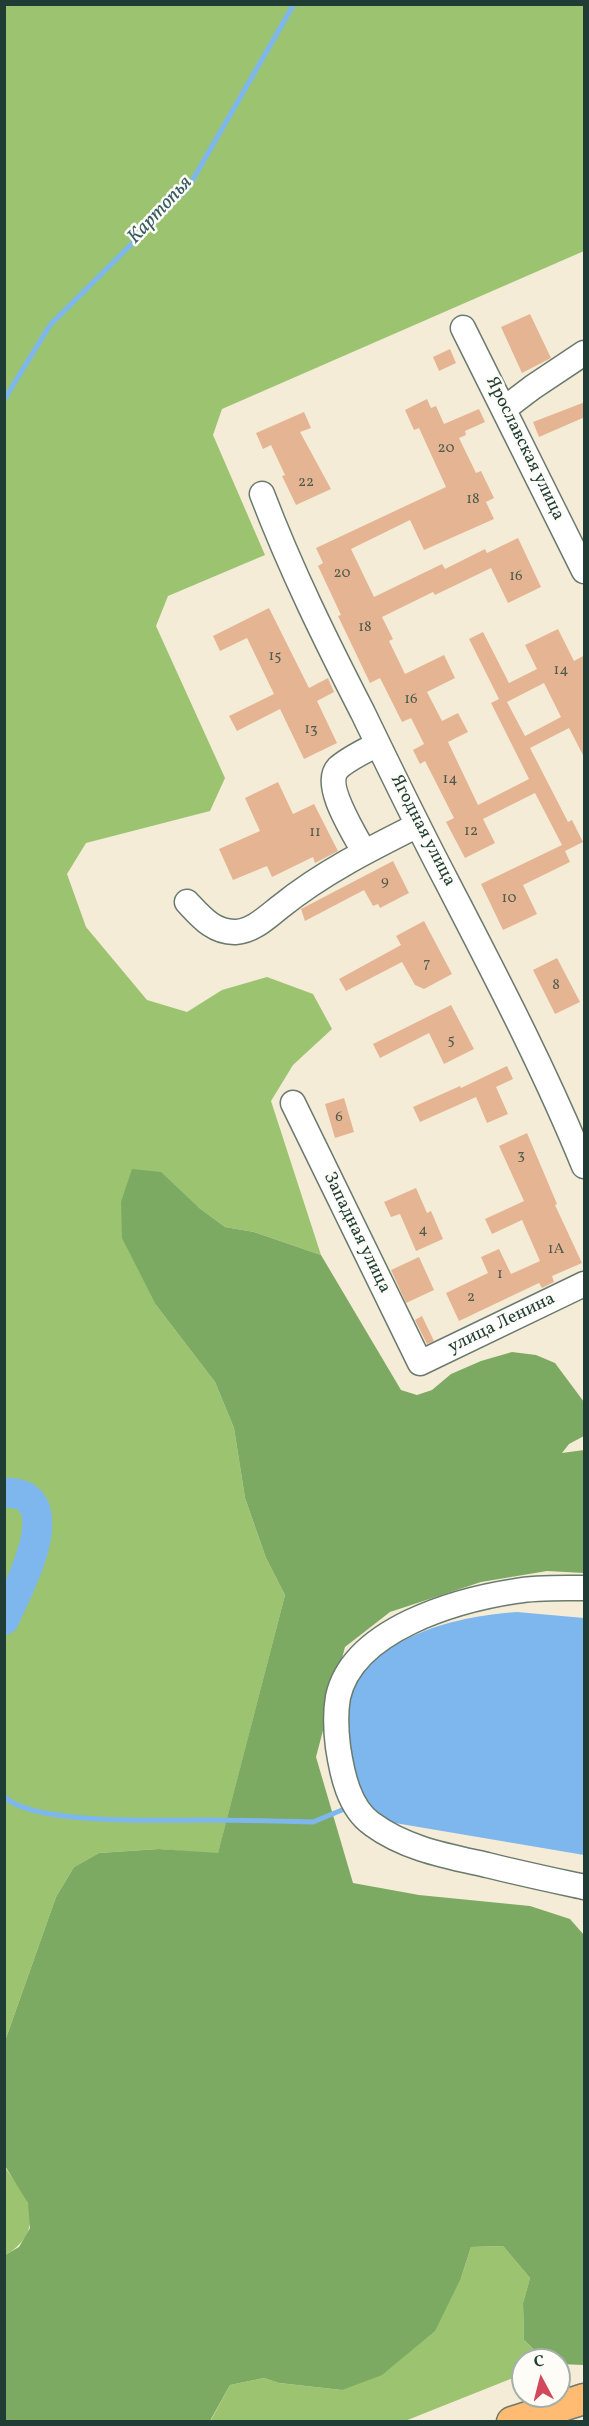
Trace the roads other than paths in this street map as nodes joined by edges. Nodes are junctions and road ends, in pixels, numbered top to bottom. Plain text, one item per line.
1 (463, 328) dead end
2 (585, 353) edge
3 (504, 409) junction
4 (262, 494) dead end
5 (585, 571) edge
6 (378, 744) junction
7 (418, 825) junction
8 (364, 852) junction
9 (188, 902) dead end
10 (293, 1103) dead end
11 (585, 1166) edge
12 (585, 1284) edge
13 (420, 1363) joint
14 (585, 1588) edge
15 (585, 1887) edge
16 (585, 2399) edge
17 (512, 2421) edge

1 - 3 street, Ярославская улица
2 - 3 street
3 - 5 street, Ярославская улица
4 - 6 street, Ягодная улица
6 - 7 street, Ягодная улица
6 - 8 street
7 - 8 street
7 - 11 street, Ягодная улица
8 - 9 street
10 - 13 street, Западная улица
12 - 13 street, улица Ленина
14 - 15 street
16 - 17 main road

